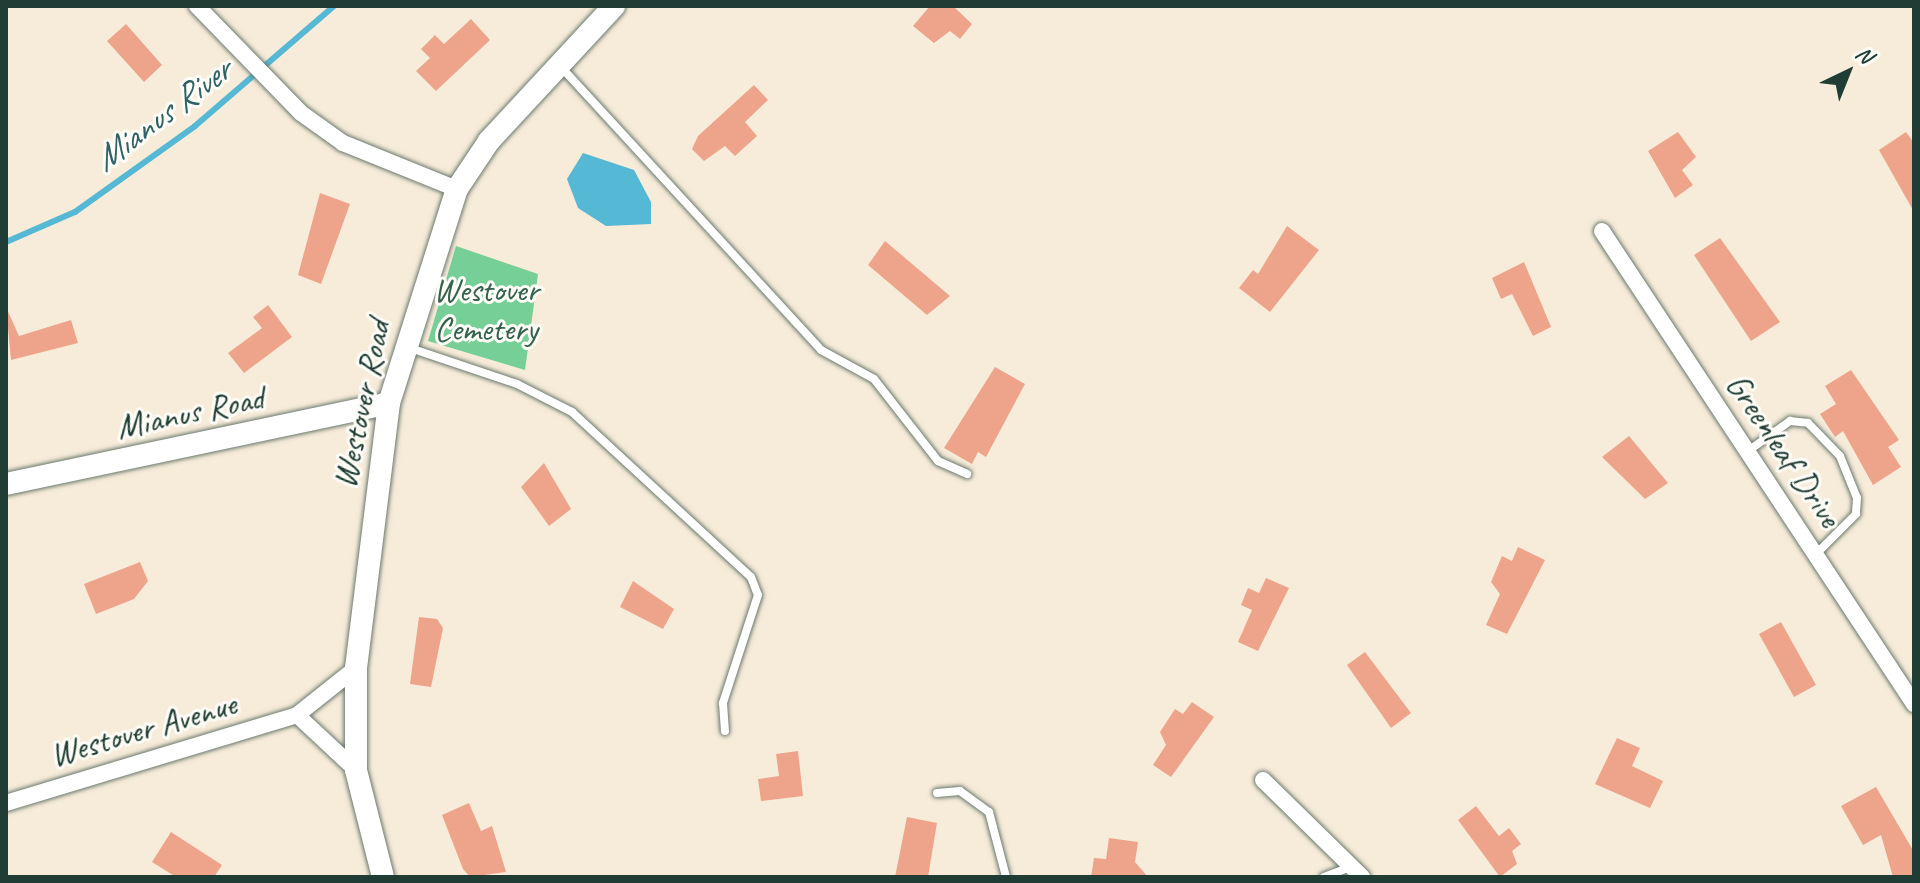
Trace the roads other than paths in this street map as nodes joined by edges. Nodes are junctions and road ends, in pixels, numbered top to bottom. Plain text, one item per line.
1 (197, 6) edge
2 (614, 6) edge
3 (560, 66) junction
4 (457, 189) junction
5 (1602, 231) dead end
6 (406, 346) junction
7 (389, 403) junction
8 (1748, 451) junction
9 (967, 474) dead end
10 (6, 484) edge
11 (1816, 554) junction
12 (356, 668) junction
13 (1914, 704) edge
14 (297, 715) junction
15 (725, 731) dead end
16 (356, 770) junction
17 (1263, 780) dead end
18 (937, 793) dead end
19 (6, 803) edge
20 (1356, 872) edge
21 (383, 877) edge
22 (1006, 877) edge
23 (1324, 877) edge

1 - 4 street
2 - 3 street, Westover Road
3 - 4 street, Westover Road
3 - 9 lane
4 - 6 street, Westover Road
5 - 8 street, Greenleaf Drive
6 - 7 street, Westover Road
6 - 15 lane
7 - 10 street, Mianus Road
7 - 12 street, Westover Road
8 - 11 street, Greenleaf Drive
8 - 11 lane
11 - 13 street, Greenleaf Drive
12 - 14 street, Westover Avenue
12 - 16 street, Westover Road
14 - 16 street
14 - 19 street, Westover Avenue
16 - 21 street, Westover Road
17 - 20 street
18 - 22 lane
20 - 23 lane

